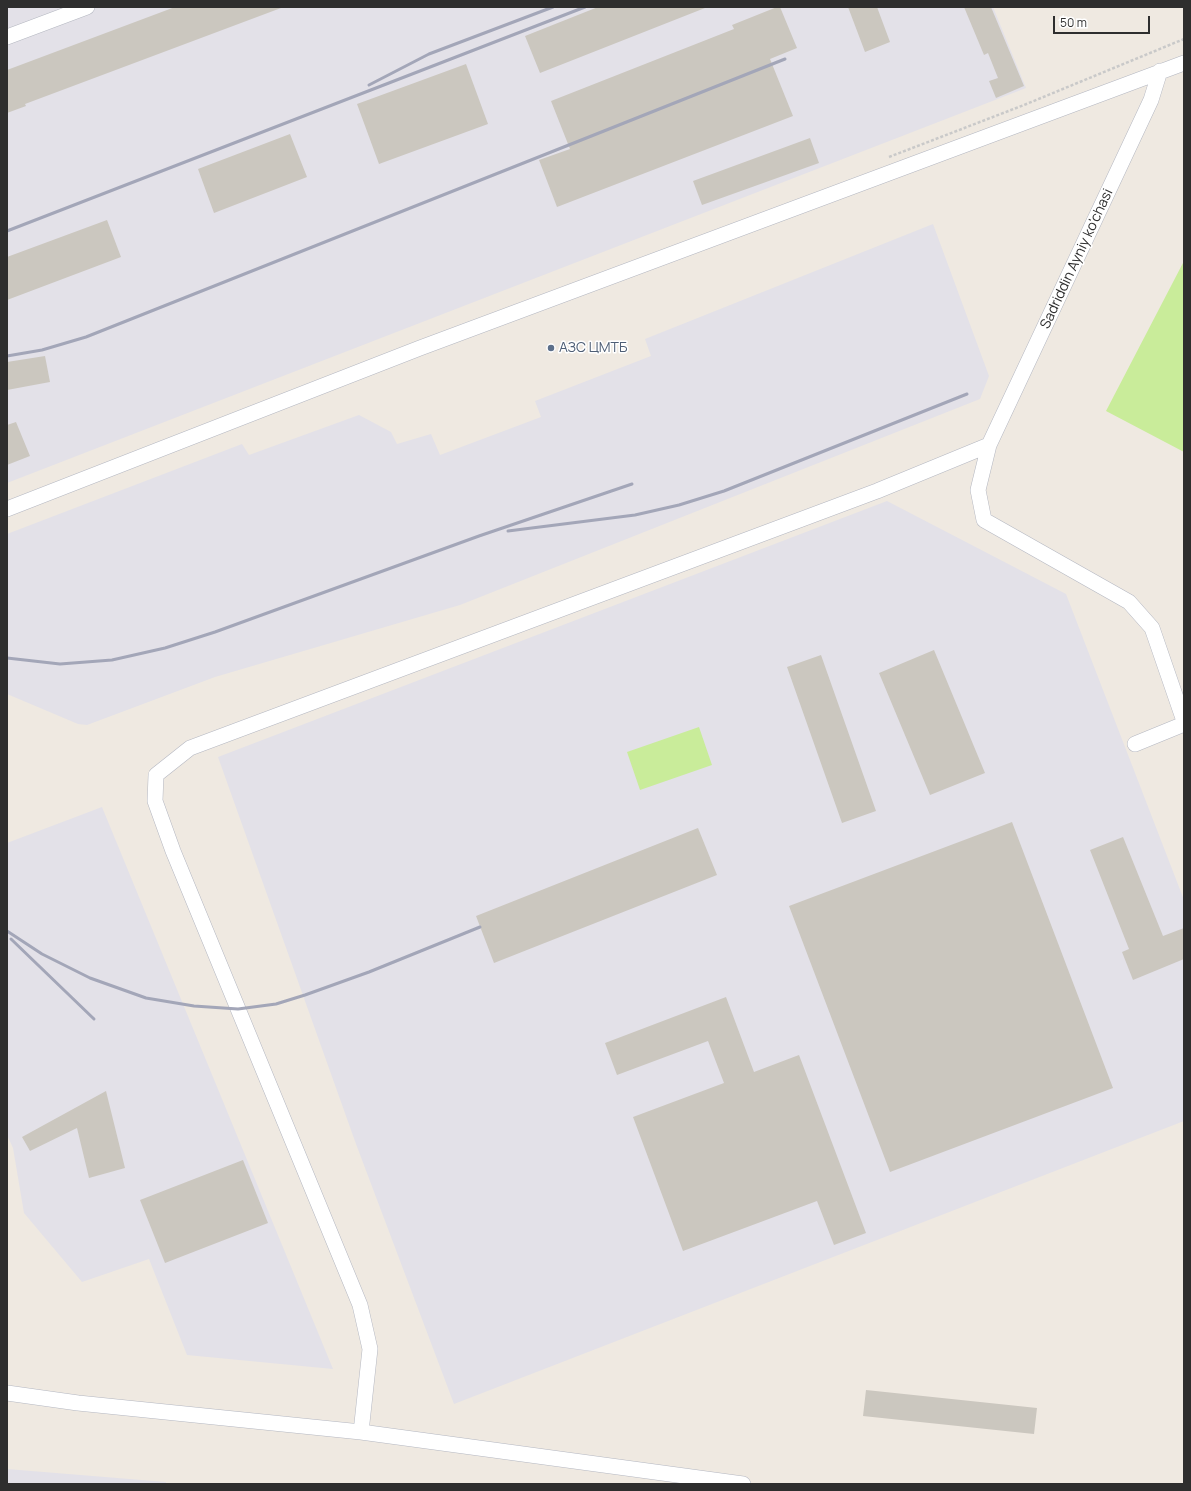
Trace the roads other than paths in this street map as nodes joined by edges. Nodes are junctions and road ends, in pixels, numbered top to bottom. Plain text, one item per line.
1 (87, 7) edge
2 (7, 37) edge
3 (1184, 63) edge
4 (1160, 71) junction
5 (989, 445) junction
6 (7, 509) edge
7 (1184, 721) edge
8 (1184, 724) edge
9 (1135, 744) dead end
10 (7, 1393) edge
11 (361, 1432) junction
12 (741, 1484) edge

1 - 2 street
3 - 4 street
4 - 5 street, Sadriddin Ayniy ko'chasi
4 - 6 street
5 - 7 street, Sadriddin Ayniy ko'chasi
5 - 11 street
8 - 9 street
10 - 11 street
11 - 12 street

